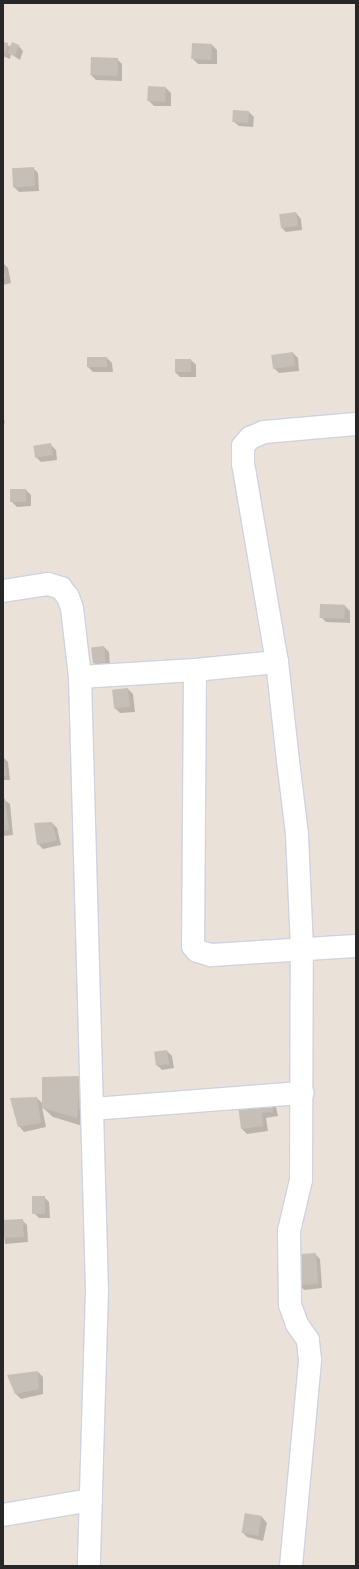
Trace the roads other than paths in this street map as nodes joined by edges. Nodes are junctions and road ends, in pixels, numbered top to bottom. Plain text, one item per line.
1 (356, 424) edge
2 (3, 591) edge
3 (277, 662) junction
4 (195, 670) junction
5 (80, 676) junction
6 (356, 946) edge
7 (302, 949) junction
8 (302, 1093) junction
9 (92, 1110) junction
10 (91, 1500) junction
11 (3, 1515) edge
12 (88, 1566) edge
13 (291, 1566) edge

1 - 3 street
2 - 5 street
3 - 4 street
3 - 7 street
4 - 5 street
4 - 7 street
5 - 9 street
6 - 7 street
7 - 8 street
8 - 9 street
8 - 13 street
9 - 10 street
10 - 11 street
10 - 12 street

